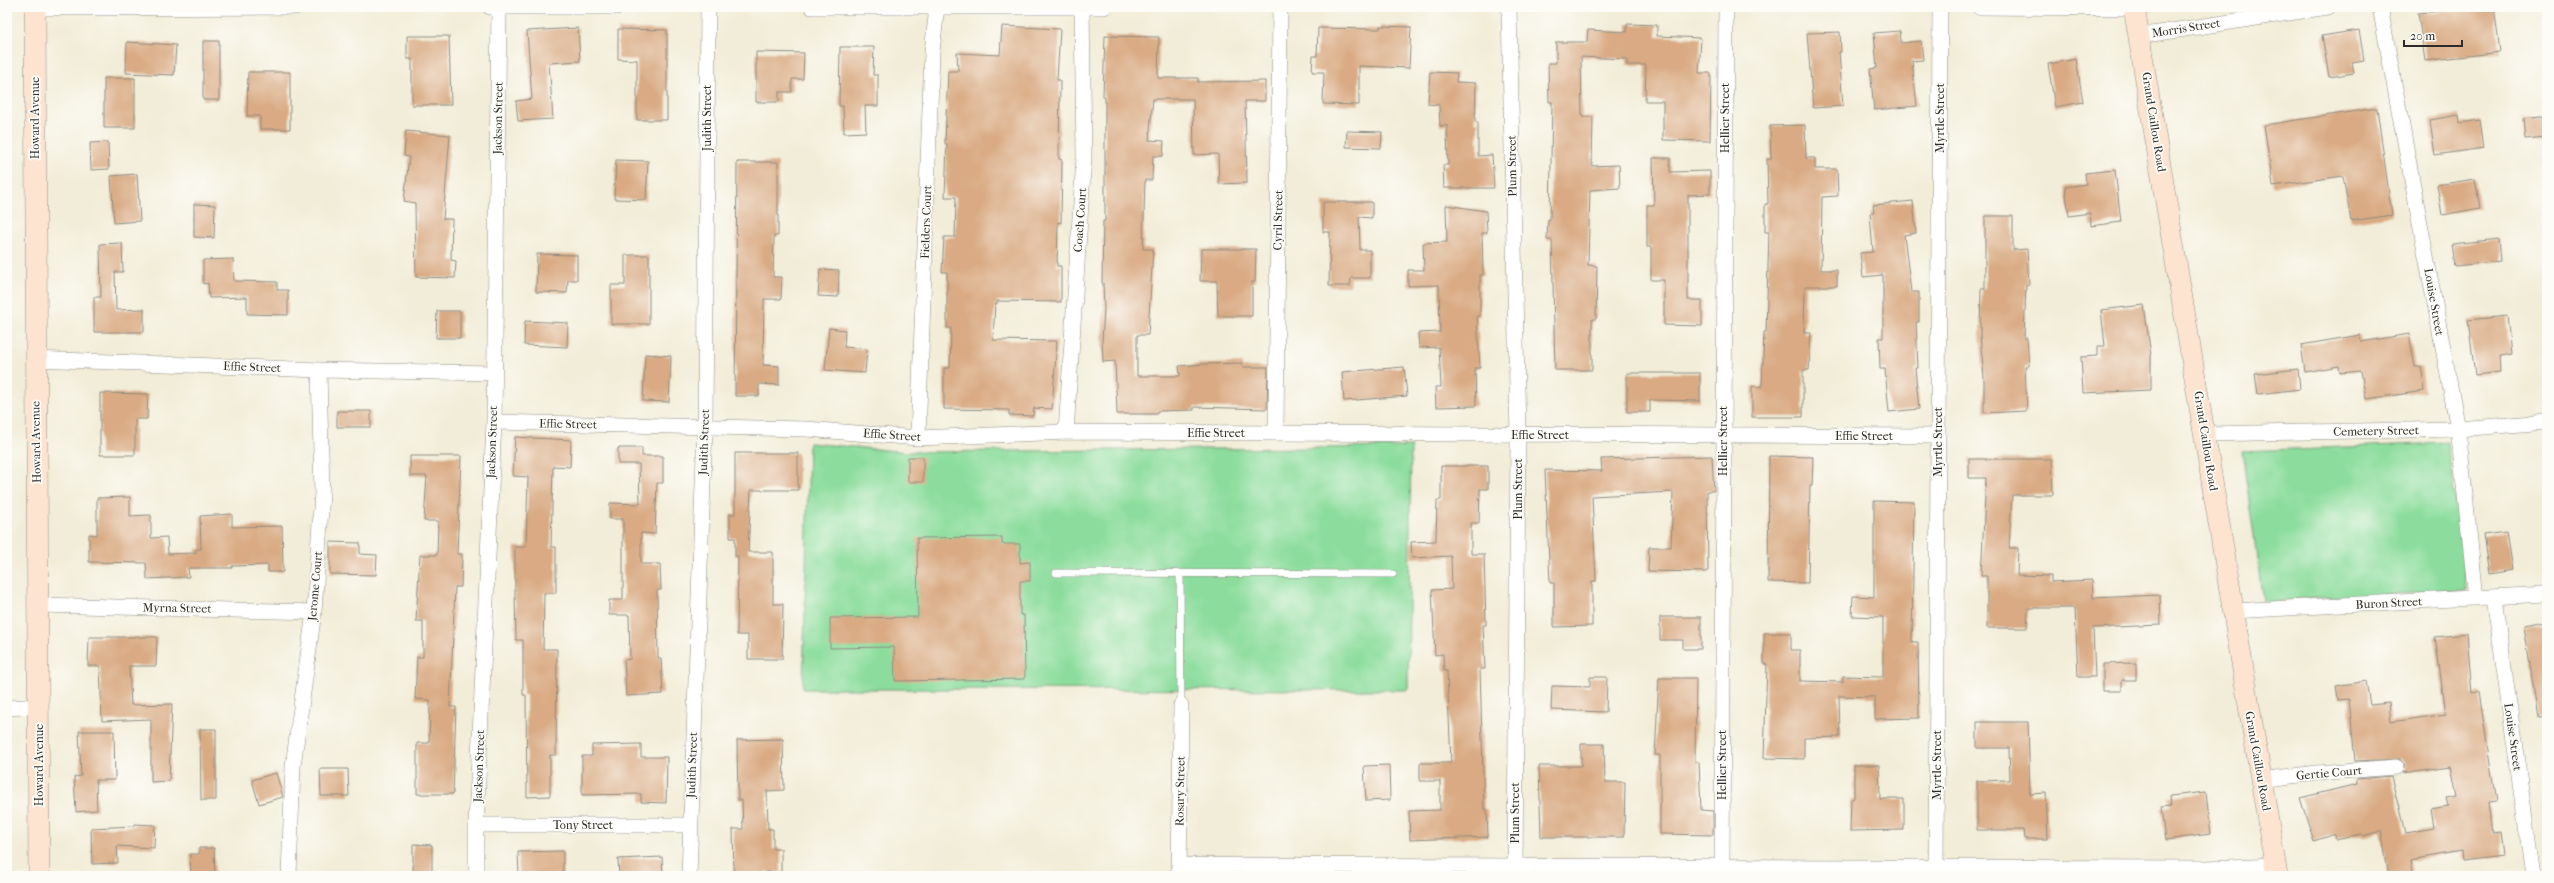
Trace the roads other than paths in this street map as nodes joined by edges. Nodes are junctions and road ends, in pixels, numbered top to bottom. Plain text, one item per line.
1 (35, 7) edge
2 (295, 7) edge
3 (495, 7) edge
4 (617, 7) edge
5 (708, 7) edge
6 (812, 7) edge
7 (938, 7) edge
8 (1082, 7) edge
9 (1104, 7) edge
10 (1280, 7) edge
11 (1509, 7) edge
12 (1726, 7) edge
13 (1940, 7) edge
14 (1979, 7) edge
15 (2134, 7) edge
16 (2328, 7) edge
17 (2380, 7) edge
18 (2139, 36) junction
19 (35, 359) junction
20 (319, 370) junction
21 (494, 374) junction
22 (494, 422) junction
23 (2547, 422) edge
24 (705, 427) junction
25 (2458, 429) junction
26 (1066, 432) junction
27 (1276, 433) junction
28 (2205, 434) junction
29 (1518, 435) junction
30 (1723, 435) junction
31 (1938, 436) junction
32 (918, 438) junction
33 (1056, 573) dead end
34 (1180, 573) junction
35 (1393, 574) dead end
36 (2547, 594) edge
37 (2494, 597) junction
38 (2476, 598) junction
39 (40, 605) junction
40 (2232, 611) junction
41 (314, 612) junction
42 (1181, 705) joint
43 (39, 706) junction
44 (7, 708) edge
45 (2396, 768) dead end
46 (2262, 780) junction
47 (476, 825) junction
48 (689, 825) junction
49 (1311, 870) edge
50 (1362, 870) edge
51 (2276, 870) edge
52 (1179, 871) edge
53 (1515, 871) edge
54 (1722, 871) edge
55 (1936, 871) edge
56 (39, 876) edge
57 (289, 876) edge
58 (476, 876) edge
59 (689, 876) edge
60 (2533, 876) edge

1 - 2 street
1 - 19 main road, Howard Avenue
3 - 4 street
3 - 21 street, Jackson Street
5 - 24 street, Judith Street
6 - 7 street
7 - 8 street
7 - 32 street, Fielders Court
8 - 9 street
8 - 26 street, Coach Court
10 - 27 street, Cyril Street
11 - 29 street, Plum Street
12 - 30 street, Hellier Street
13 - 31 street, Myrtle Street
14 - 15 street
15 - 18 main road, Grand Caillou Road
16 - 18 street, Morris Street
17 - 25 street, Louise Street
18 - 28 main road, Grand Caillou Road
19 - 20 street, Effie Street
19 - 39 main road, Howard Avenue
20 - 21 street, Effie Street
20 - 41 street, Jerome Court
21 - 22 street, Jackson Street
22 - 24 street, Effie Street
22 - 47 street, Jackson Street
23 - 25 street, Cemetery Street
24 - 32 street, Effie Street
24 - 48 street, Judith Street
25 - 28 street, Cemetery Street
25 - 38 street, Louise Street
26 - 27 street, Effie Street
26 - 32 street, Effie Street
27 - 29 street, Effie Street
28 - 40 main road, Grand Caillou Road
29 - 30 street, Effie Street
29 - 53 street, Plum Street
30 - 31 street, Effie Street
30 - 54 street, Hellier Street
31 - 55 street, Myrtle Street
33 - 34 lane
34 - 35 lane
34 - 42 lane
36 - 37 street, Buron Street
37 - 38 street, Buron Street
37 - 60 street, Louise Street
38 - 40 street, Buron Street
39 - 41 street, Myrna Street
39 - 43 main road, Howard Avenue
40 - 46 main road, Grand Caillou Road
41 - 57 street, Jerome Court
42 - 52 street, Rosary Street
43 - 44 street
43 - 56 main road, Howard Avenue
45 - 46 street, Gertie Court
46 - 51 main road, Grand Caillou Road
47 - 48 street, Tony Street
47 - 58 street, Jackson Street
48 - 59 street, Judith Street
49 - 50 street
49 - 52 street
50 - 53 street
51 - 55 street
53 - 54 street
54 - 55 street

